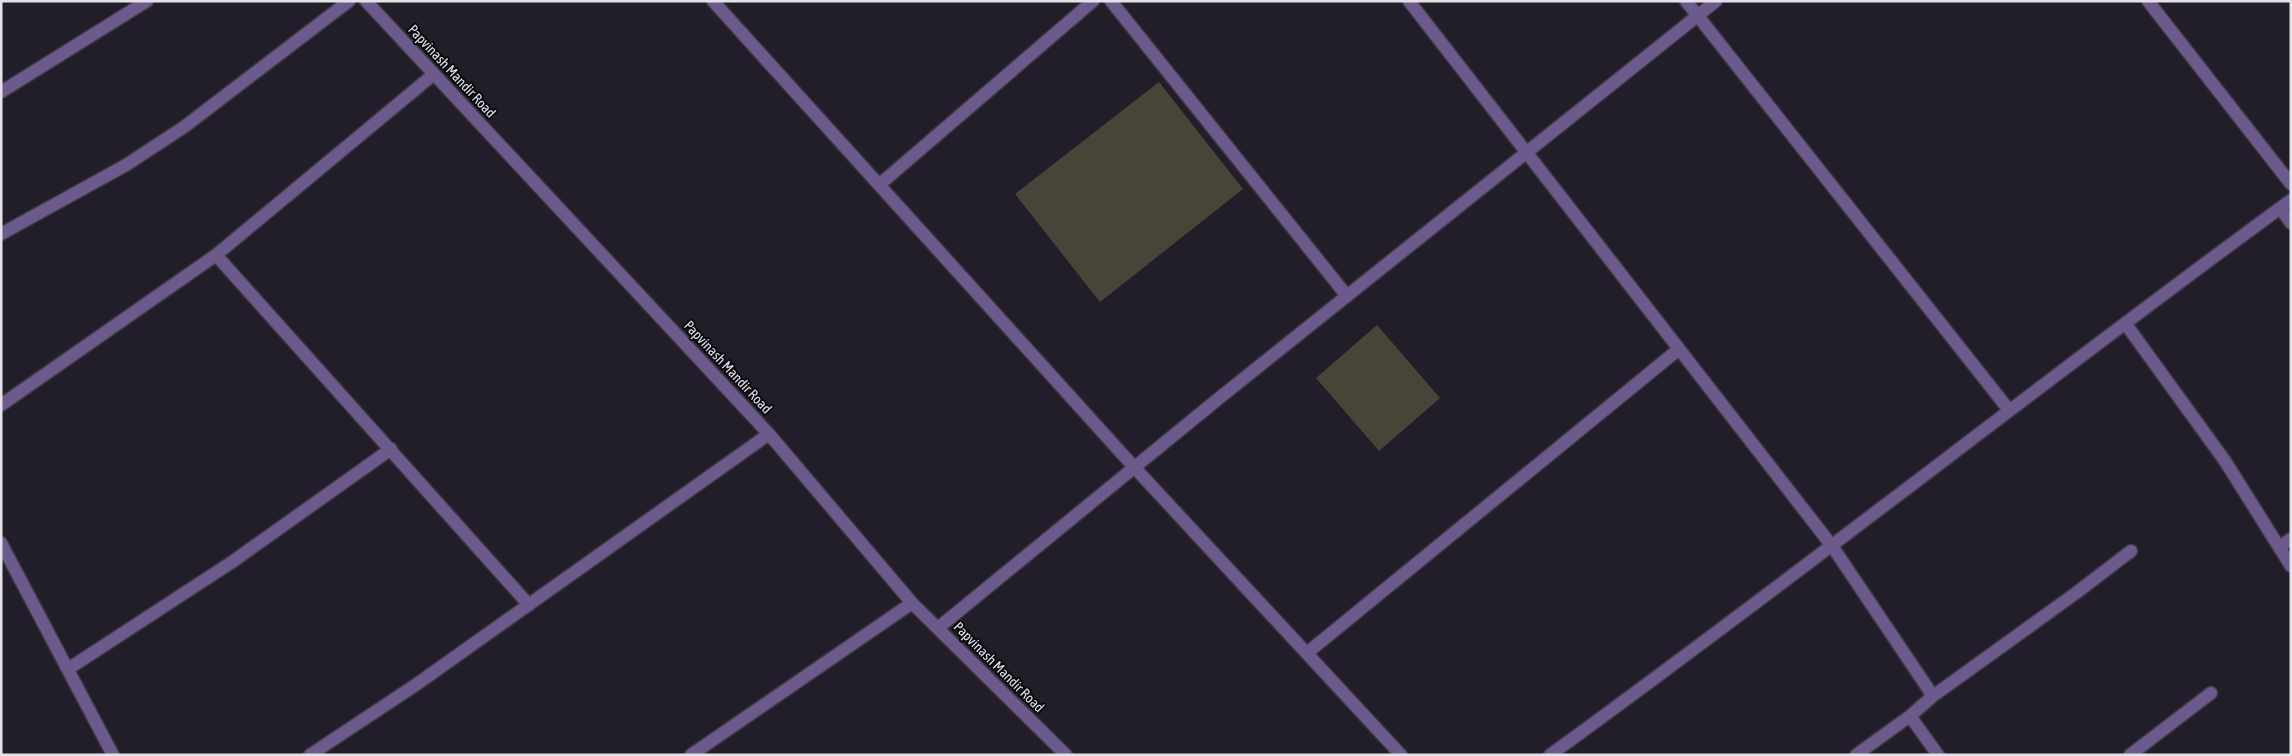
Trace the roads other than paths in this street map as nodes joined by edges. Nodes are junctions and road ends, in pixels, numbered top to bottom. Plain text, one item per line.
1 (146, 1) edge
2 (349, 1) edge
3 (366, 1) edge
4 (713, 1) edge
5 (1093, 1) edge
6 (1111, 1) edge
7 (1410, 1) edge
8 (1686, 1) edge
9 (1716, 1) edge
10 (2148, 1) edge
11 (1697, 16) junction
12 (434, 74) junction
13 (1, 92) edge
14 (1526, 152) junction
15 (2291, 184) edge
16 (879, 185) junction
17 (2291, 200) edge
18 (2280, 208) junction
19 (2291, 223) edge
20 (1, 234) edge
21 (216, 255) junction
22 (1347, 296) junction
23 (2125, 323) junction
24 (1679, 349) junction
25 (1, 405) edge
26 (2009, 410) junction
27 (769, 434) junction
28 (391, 449) junction
29 (1134, 467) junction
30 (2291, 539) edge
31 (1, 543) edge
32 (1832, 546) junction
33 (2280, 548) junction
34 (2131, 552) dead end
35 (2291, 566) edge
36 (912, 603) junction
37 (529, 605) junction
38 (938, 628) junction
39 (1307, 653) junction
40 (68, 669) junction
41 (2211, 693) dead end
42 (1933, 696) junction
43 (1910, 716) junction
44 (113, 755) edge
45 (310, 755) edge
46 (691, 755) edge
47 (1066, 755) edge
48 (1401, 755) edge
49 (1550, 755) edge
50 (1856, 755) edge
51 (1938, 755) edge
52 (2130, 755) edge

1 - 13 street
2 - 20 street
3 - 12 street, Papvinash Mandir Road
4 - 16 street
5 - 16 street
6 - 22 street
7 - 14 street
8 - 11 street
9 - 11 street
10 - 15 street
11 - 14 street
11 - 26 street
12 - 21 street
12 - 27 street, Papvinash Mandir Road
14 - 22 street
14 - 24 street
16 - 29 street
17 - 18 street
18 - 19 street
18 - 23 street
21 - 25 street
21 - 28 street
22 - 29 street
23 - 26 street
23 - 33 street
24 - 32 street
24 - 39 street
26 - 32 street
27 - 36 street, Papvinash Mandir Road
27 - 37 street
28 - 37 street
28 - 40 street
29 - 38 street
29 - 39 street
30 - 33 street
31 - 40 street
32 - 42 street
32 - 49 street
33 - 35 street
34 - 42 street
36 - 38 street, Papvinash Mandir Road
36 - 46 street
37 - 45 street
38 - 47 street, Papvinash Mandir Road
39 - 48 street
40 - 44 street
41 - 52 street
42 - 43 street
43 - 50 street
43 - 51 street

